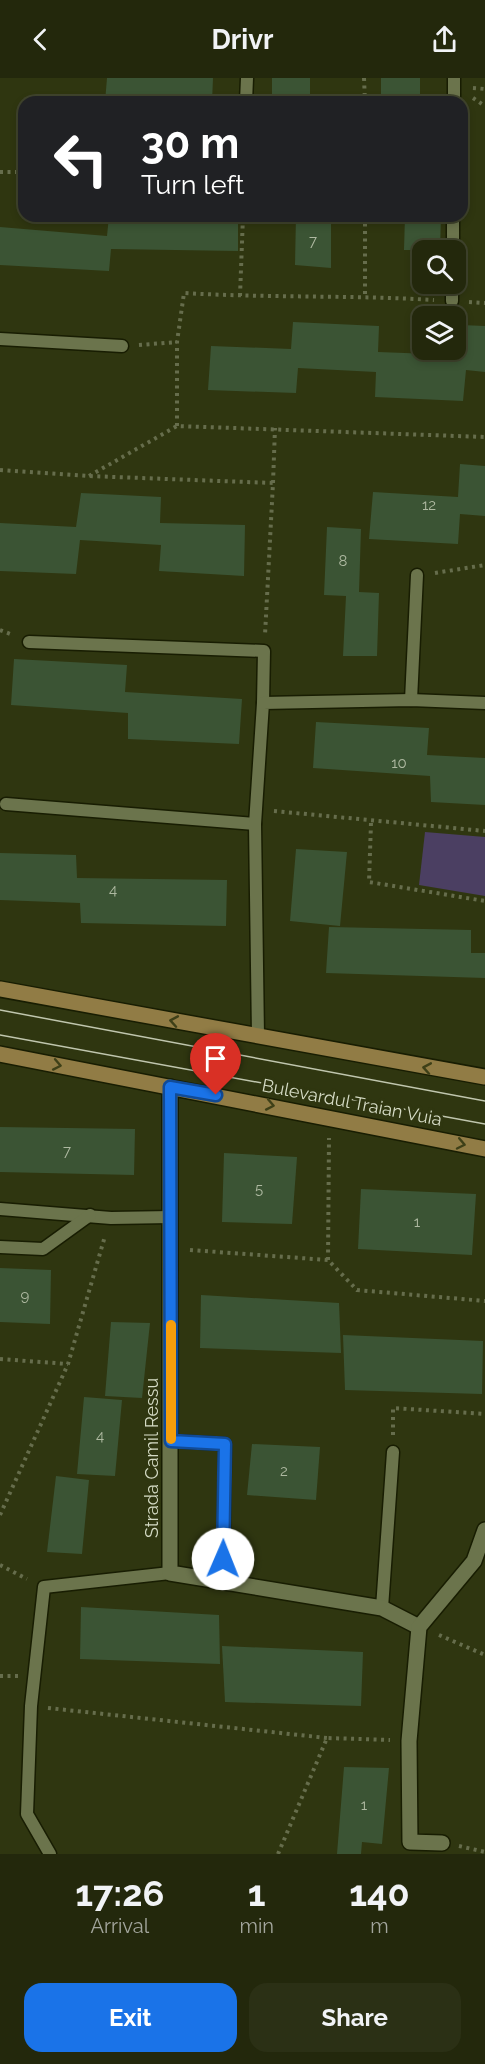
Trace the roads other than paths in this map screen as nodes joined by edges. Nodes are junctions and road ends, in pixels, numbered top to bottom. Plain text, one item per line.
1 (247, 78) edge
2 (454, 78) edge
3 (246, 96) edge
4 (454, 96) edge
5 (453, 222) edge
6 (453, 240) edge
7 (452, 294) edge
8 (452, 301) road end
9 (0, 339) edge
10 (122, 346) road end
11 (417, 575) road end
12 (29, 642) dead end
13 (411, 700) junction
14 (263, 703) junction
15 (485, 703) edge
16 (6, 804) dead end
17 (255, 824) junction
18 (0, 989) edge
19 (258, 1036) junction
20 (0, 1054) edge
21 (485, 1077) edge
22 (170, 1087) junction
23 (485, 1149) edge
24 (0, 1209) edge
25 (90, 1215) junction
26 (171, 1217) junction
27 (0, 1247) edge
28 (171, 1441) junction
29 (393, 1452) road end
30 (485, 1530) edge
31 (170, 1573) junction
32 (223, 1582) junction
33 (382, 1608) junction
34 (419, 1627) junction
35 (442, 1843) dead end
36 (50, 1854) edge

1 - 3 lane
2 - 4 lane
5 - 6 lane
7 - 8 lane
9 - 10 lane
11 - 13 lane
12 - 14 lane
13 - 14 lane
13 - 15 lane
14 - 17 lane
16 - 17 lane
17 - 19 lane
19 -> 18 main road
21 -> 19 main road
20 -> 22 main road, Bulevardul Traian Vuia
22 -> 23 main road, Bulevardul Traian Vuia
22 - 26 street, Strada Camil Ressu
24 - 25 lane
25 - 26 lane
25 - 27 lane
26 - 28 street, Strada Camil Ressu
28 - 31 street, Strada Camil Ressu
28 - 32 lane
29 - 33 lane
30 - 34 street
31 - 32 street
31 - 36 lane
32 - 33 street
33 - 34 street
34 - 35 street

